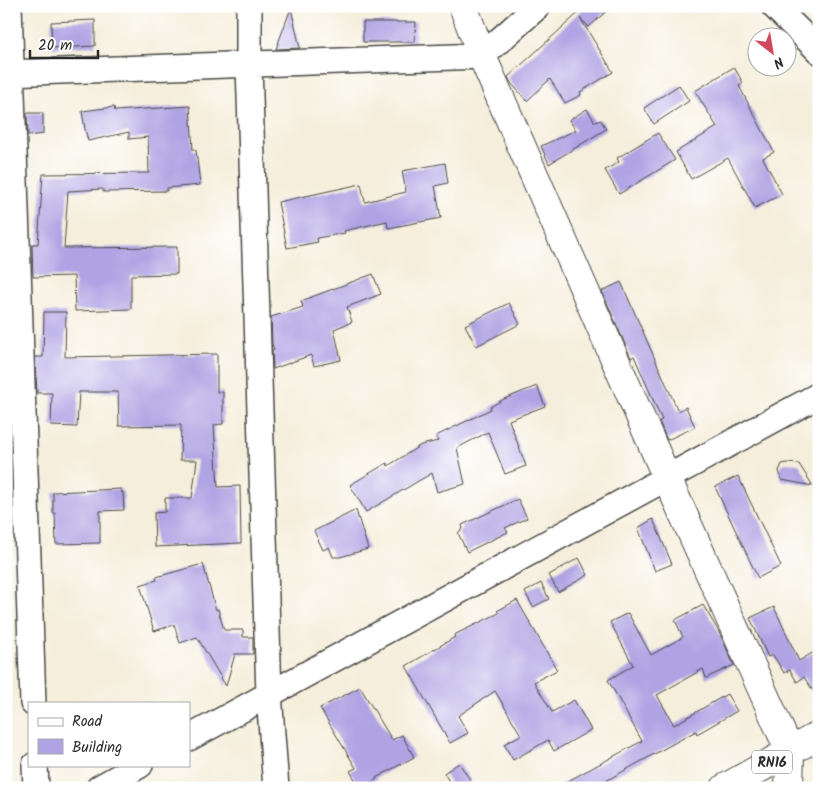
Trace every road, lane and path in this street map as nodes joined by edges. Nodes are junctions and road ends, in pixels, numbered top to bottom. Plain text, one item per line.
1 (9, 6) edge
2 (249, 6) edge
3 (463, 6) edge
4 (538, 6) edge
5 (774, 6) edge
6 (819, 51) edge
7 (482, 56) junction
8 (249, 65) junction
9 (9, 73) edge
10 (819, 395) edge
11 (667, 478) junction
12 (269, 694) junction
13 (33, 702) edge
14 (819, 735) edge
15 (190, 737) edge
16 (790, 752) junction
17 (35, 766) edge
18 (138, 766) edge
19 (36, 788) edge
20 (99, 788) edge
21 (276, 788) edge
22 (725, 788) edge
23 (789, 788) edge

1 - 9 street
2 - 8 street
3 - 7 main road
4 - 7 street
5 - 6 street
7 - 8 street
7 - 11 main road
8 - 9 street
8 - 12 street
9 - 13 street
10 - 11 street
11 - 12 street
11 - 16 main road
12 - 15 street
12 - 21 street
14 - 16 main road, RN16
16 - 22 main road, RN16
16 - 23 main road
17 - 19 street
18 - 20 street

